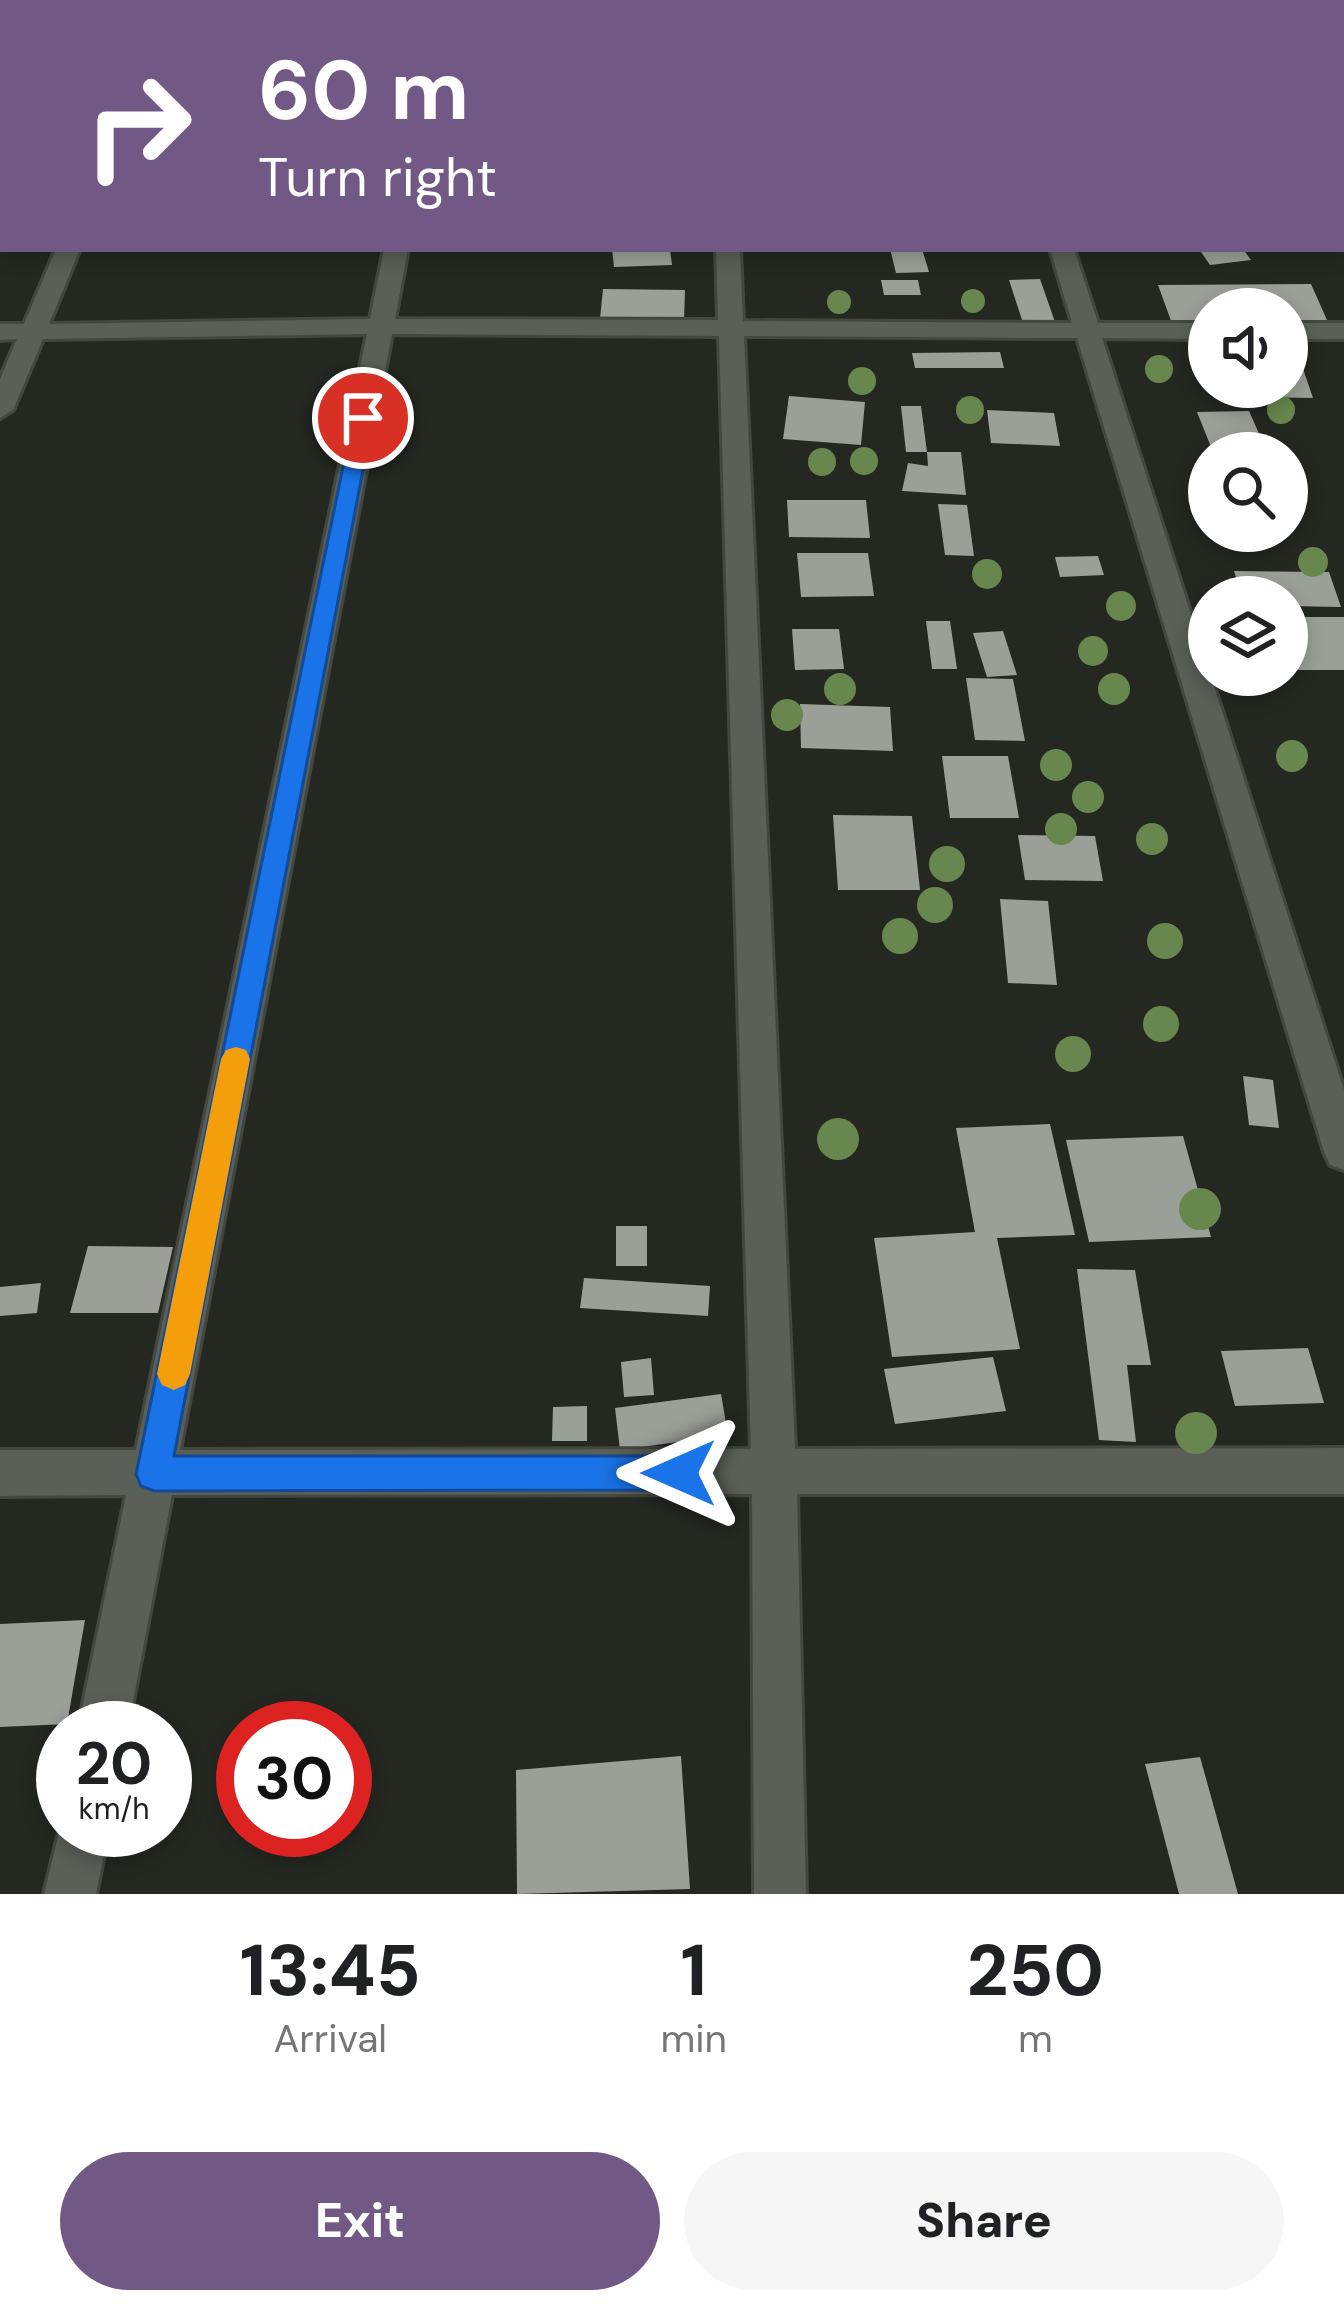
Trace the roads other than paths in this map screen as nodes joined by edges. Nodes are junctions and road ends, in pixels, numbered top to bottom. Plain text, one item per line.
1 (67, 252) edge
2 (395, 252) edge
3 (728, 252) edge
4 (1063, 252) edge
5 (381, 326) junction
6 (734, 327) junction
7 (1085, 330) junction
8 (1188, 331) edge
9 (1308, 331) edge
10 (0, 332) edge
11 (33, 332) junction
12 (1344, 332) edge
13 (0, 410) edge
14 (1344, 1152) edge
15 (1344, 1471) edge
16 (775, 1473) junction
17 (0, 1474) edge
18 (154, 1474) junction
19 (108, 1701) edge
20 (78, 1857) edge
21 (70, 1894) edge
22 (780, 1894) edge

1 - 11 street
2 - 5 street
3 - 6 street
4 - 7 street
5 - 6 street
5 - 11 street
5 - 18 street
6 - 7 street
6 - 16 street
7 - 8 street
7 - 14 street
9 - 12 street
10 - 11 street
11 - 13 street
15 - 16 street
16 - 18 street
16 - 22 street
17 - 18 street
18 - 19 street
20 - 21 street

